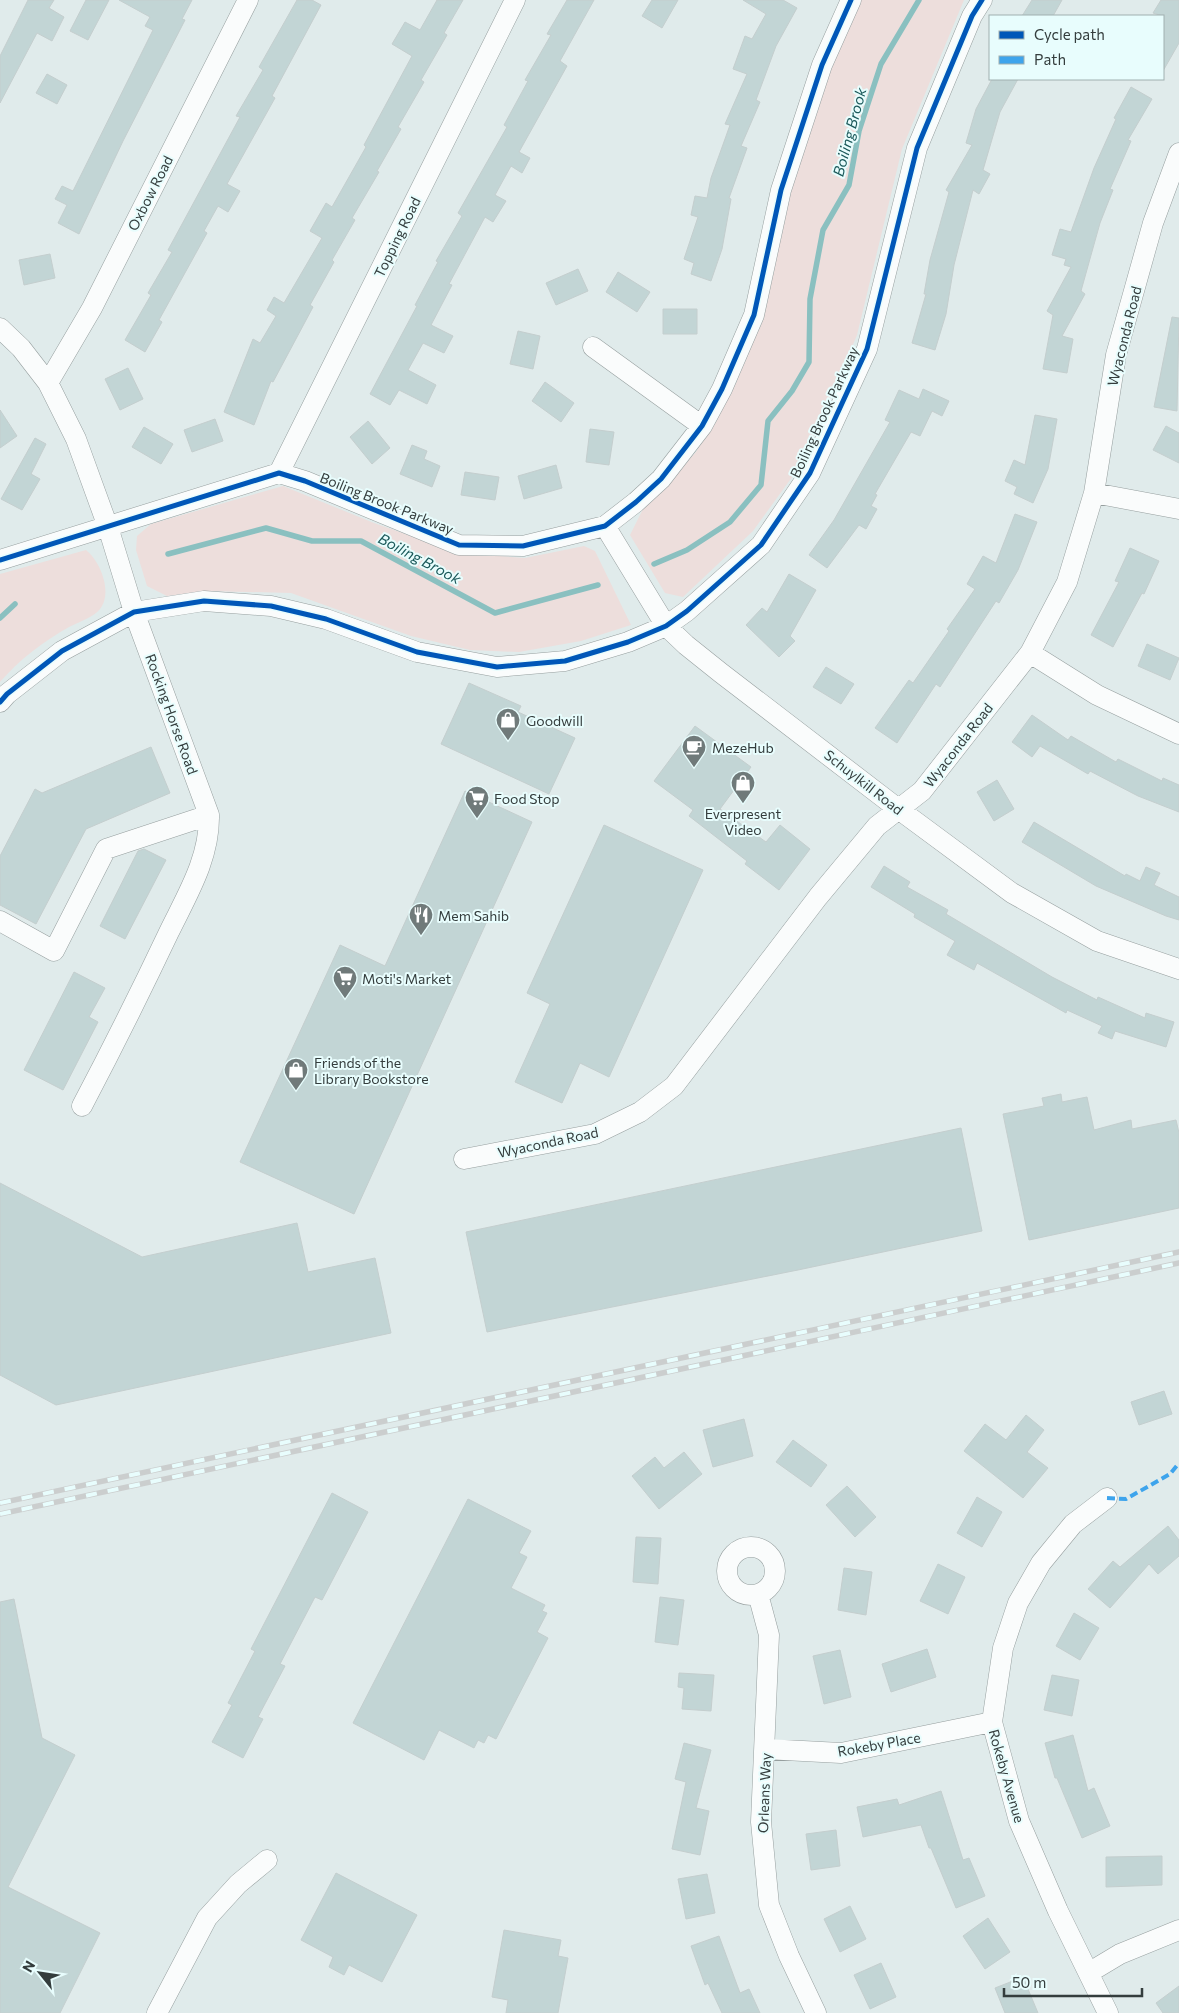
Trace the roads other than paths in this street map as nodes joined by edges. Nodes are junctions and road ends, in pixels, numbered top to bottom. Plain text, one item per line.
1 (248, 0) edge
2 (515, 0) edge
3 (851, 0) edge
4 (982, 0) edge
5 (1179, 154) edge
6 (0, 328) edge
7 (593, 347) dead end
8 (48, 383) junction
9 (702, 426) junction
10 (279, 473) junction
11 (1094, 493) junction
12 (1179, 509) edge
13 (606, 526) junction
14 (108, 527) junction
15 (0, 560) edge
16 (134, 612) junction
17 (666, 626) junction
18 (1030, 653) junction
19 (0, 702) edge
20 (1179, 734) edge
21 (897, 808) junction
22 (209, 815) junction
23 (0, 921) edge
24 (1179, 969) edge
25 (82, 1106) dead end
26 (464, 1159) dead end
27 (1107, 1498) dead end
28 (758, 1594) dead end
29 (992, 1722) junction
30 (765, 1749) junction
31 (267, 1860) dead end
32 (1179, 1930) edge
33 (1090, 1972) junction
34 (158, 2013) edge
35 (816, 2013) edge
36 (1108, 2013) edge

1 - 8 street, Oxbow Road
2 - 10 street, Topping Road
3 - 9 street, Boiling Brook Parkway
4 - 17 street, Boiling Brook Parkway
5 - 11 street, Wyaconda Road
6 - 8 street, Rocking Horse Road
7 - 9 street
8 - 14 street, Rocking Horse Road
9 - 13 street, Boiling Brook Parkway
10 - 13 street, Boiling Brook Parkway
10 - 14 street
11 - 12 street
11 - 18 street, Wyaconda Road
13 - 17 street, Schuylkill Road
14 - 15 street
14 - 16 street, Rocking Horse Road
16 - 17 street, Boiling Brook Parkway
16 - 19 street, Boiling Brook Parkway
16 - 22 street, Rocking Horse Road
17 - 21 street, Schuylkill Road
18 - 20 street
18 - 21 street, Wyaconda Road
21 - 24 street, Schuylkill Road
21 - 26 street, Wyaconda Road
22 - 23 street
22 - 25 street, Rocking Horse Road
27 - 29 street, Rokeby Avenue
28 - 30 street, Orleans Way
29 - 30 street, Rokeby Place
29 - 33 street, Rokeby Avenue
30 - 35 street, Orleans Way
31 - 34 street
32 - 33 street
33 - 36 street, Rokeby Avenue

